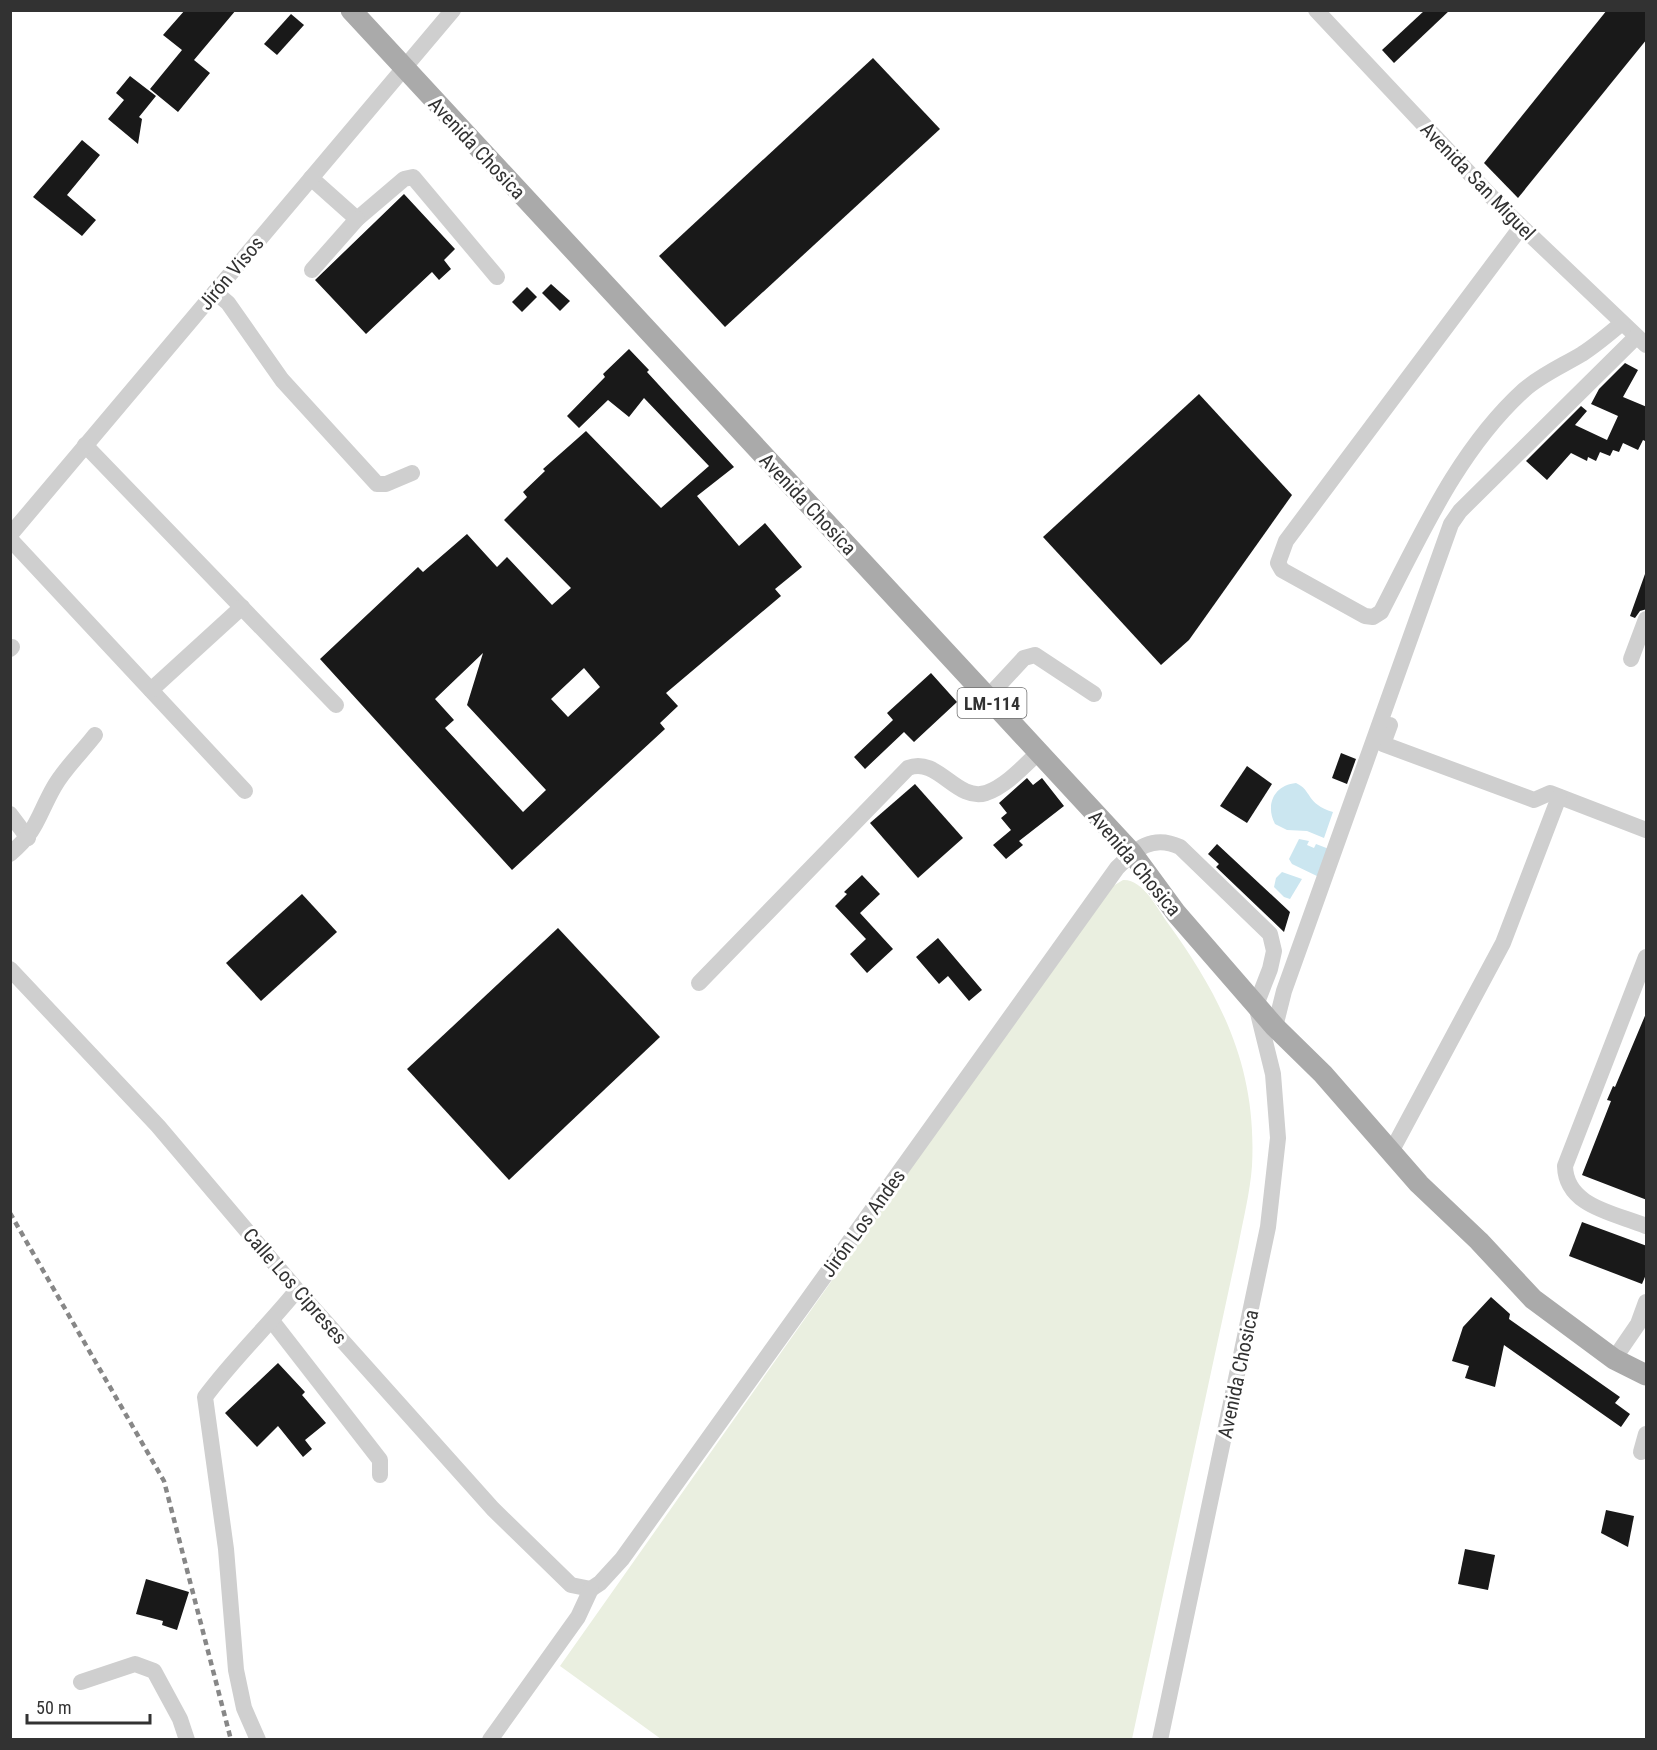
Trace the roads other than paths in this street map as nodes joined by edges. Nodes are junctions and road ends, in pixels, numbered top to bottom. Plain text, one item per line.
1 (351, 10) edge
2 (453, 10) edge
3 (1316, 10) edge
4 (404, 70) junction
5 (311, 178) junction
6 (357, 219) junction
7 (1521, 227) junction
8 (312, 270) dead end
9 (497, 277) dead end
10 (215, 292) junction
11 (1622, 323) junction
12 (1641, 341) edge
13 (85, 445) junction
14 (412, 473) dead end
15 (10, 537) edge
16 (242, 607) junction
17 (1647, 619) edge
18 (1631, 659) dead end
19 (151, 690) junction
20 (1094, 694) dead end
21 (987, 698) junction
22 (336, 705) dead end
23 (1380, 721) junction
24 (95, 735) dead end
25 (1039, 753) junction
26 (245, 791) dead end
27 (1559, 797) junction
28 (10, 814) edge
29 (1647, 830) edge
30 (28, 838) junction
31 (1132, 853) junction
32 (10, 854) edge
33 (1647, 957) edge
34 (10, 969) edge
35 (699, 983) dead end
36 (1256, 1005) junction
37 (1275, 1027) junction
38 (1390, 1152) junction
39 (1647, 1226) edge
40 (297, 1290) junction
41 (1647, 1302) edge
42 (272, 1321) junction
43 (1614, 1359) junction
44 (1647, 1376) edge
45 (1647, 1434) edge
46 (1641, 1452) dead end
47 (380, 1475) dead end
48 (591, 1590) junction
49 (81, 1682) dead end
50 (187, 1740) edge
51 (258, 1740) edge
52 (490, 1740) edge
53 (1160, 1740) edge

1 - 4 main road, Avenida Chosica / LM-114
2 - 4 street, Jirón Visos
3 - 7 street, Avenida San Miguel
4 - 5 street, Jirón Visos
4 - 21 main road, Avenida Chosica / LM-114
5 - 6 street
5 - 10 street, Jirón Visos
6 - 8 street
6 - 9 street
7 - 11 street, Avenida San Miguel
7 - 11 street
10 - 13 street, Jirón Visos
10 - 14 street
11 - 12 street, Avenida San Miguel
12 - 23 street
13 - 15 street, Jirón Visos
13 - 16 street
15 - 19 street
16 - 19 street
16 - 22 street
17 - 18 street
19 - 26 street
20 - 21 street
21 - 25 main road, Avenida Chosica / LM-114
23 - 27 street
23 - 37 street
24 - 30 street
25 - 31 main road, Avenida Chosica / LM-114
25 - 35 street
27 - 29 street
27 - 38 street
28 - 30 street
30 - 32 street
31 - 36 main road, Avenida Chosica / LM-114
31 - 36 street
31 - 48 street, Jirón Los Andes
33 - 39 street
34 - 40 street, Calle Los Cipreses
36 - 37 main road, Avenida Chosica / LM-114
36 - 53 street, Avenida Chosica
37 - 38 main road, Avenida Chosica / LM-114
38 - 43 main road, Avenida Chosica / LM-114
40 - 42 street
40 - 48 street, Calle Los Cipreses
41 - 43 street
42 - 47 street
42 - 51 street
43 - 44 main road, Avenida Chosica / LM-114
45 - 46 street
48 - 52 street
49 - 50 street

